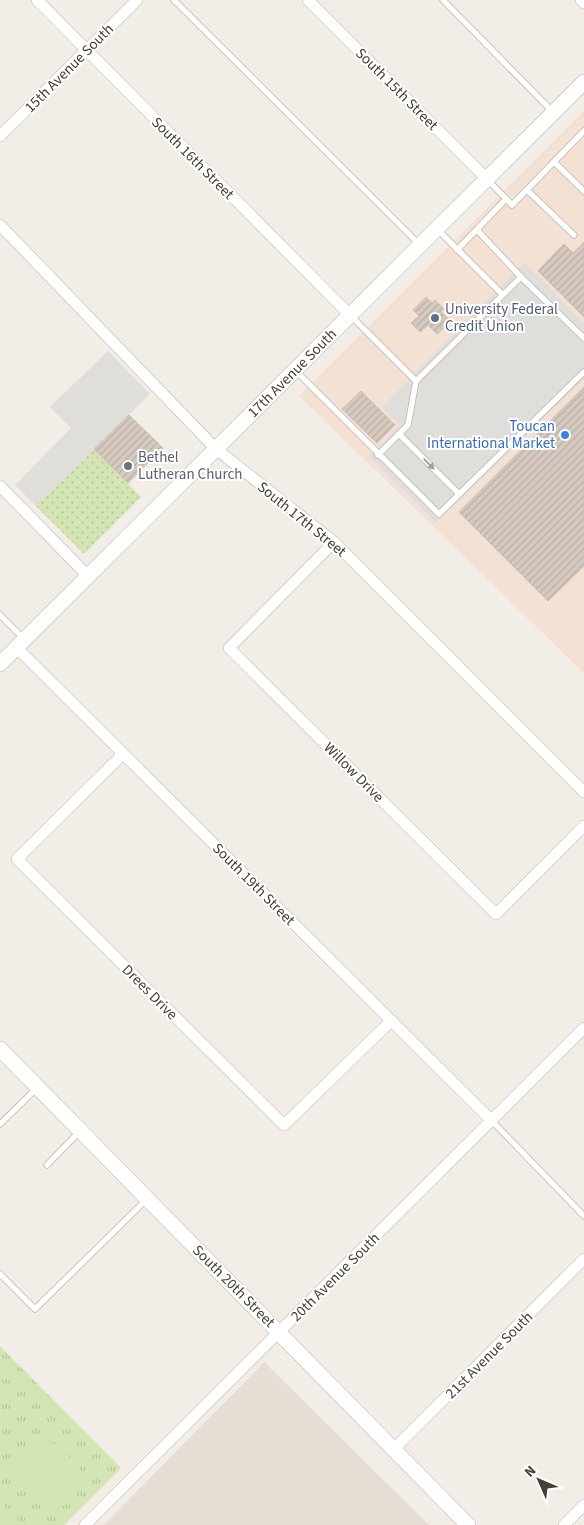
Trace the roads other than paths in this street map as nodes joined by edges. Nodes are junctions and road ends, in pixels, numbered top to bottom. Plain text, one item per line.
1 (36, 0) edge
2 (137, 0) edge
3 (174, 0) edge
4 (308, 0) edge
5 (443, 0) edge
6 (581, 0) edge
7 (584, 3) edge
8 (87, 51) junction
9 (584, 82) edge
10 (554, 112) junction
11 (584, 131) edge
12 (0, 136) edge
13 (554, 162) junction
14 (486, 178) junction
15 (527, 190) junction
16 (584, 191) edge
17 (506, 199) junction
18 (0, 225) edge
19 (436, 228) junction
20 (476, 230) junction
21 (574, 236) dead end
22 (420, 245) junction
23 (457, 250) junction
24 (521, 277) junction
25 (502, 294) junction
26 (350, 315) junction
27 (584, 338) edge
28 (295, 370) junction
29 (584, 372) edge
30 (416, 381) junction
31 (399, 434) junction
32 (216, 449) junction
33 (378, 454) junction
34 (0, 486) edge
35 (459, 494) junction
36 (334, 542) junction
37 (88, 576) junction
38 (0, 615) edge
39 (21, 644) junction
40 (0, 664) edge
41 (123, 754) junction
42 (584, 792) edge
43 (584, 826) edge
44 (391, 1021) junction
45 (584, 1028) edge
46 (0, 1049) edge
47 (38, 1087) junction
48 (491, 1120) junction
49 (0, 1124) edge
50 (80, 1130) junction
51 (47, 1166) dead end
52 (147, 1198) junction
53 (584, 1216) edge
54 (584, 1260) edge
55 (0, 1274) edge
56 (280, 1333) junction
57 (393, 1450) junction
58 (584, 1505) edge
59 (85, 1525) edge
60 (468, 1525) edge
61 (564, 1525) edge

1 - 8 street, South 16th Street
2 - 8 street, 15th Avenue South
3 - 22 lane
4 - 14 street, South 15th Street
5 - 10 lane
6 - 7 street
8 - 12 street, 15th Avenue South
8 - 26 street, South 16th Street
9 - 10 street, 17th Avenue South
10 - 14 street, 17th Avenue South
11 - 13 lane
13 - 15 lane
13 - 16 lane
14 - 17 lane
14 - 19 street, 17th Avenue South
15 - 17 lane
15 - 21 lane
17 - 20 lane
18 - 32 street, South 17th Street
19 - 22 street, 17th Avenue South
19 - 23 lane
20 - 23 lane
20 - 24 lane
22 - 26 street, 17th Avenue South
23 - 25 lane
24 - 25 lane
24 - 27 lane
25 - 30 lane
26 - 28 street, 17th Avenue South
26 - 30 lane
28 - 32 street, 17th Avenue South
28 - 33 lane
29 - 35 lane
30 - 31 lane
31 - 33 lane
31 -> 35 lane
32 - 36 street, South 17th Street
32 - 37 street, 17th Avenue South
33 - 35 lane
34 - 37 street
36 - 42 street, South 17th Street
36 - 43 street, Willow Drive
37 - 39 street, 17th Avenue South
38 - 39 lane
39 - 40 street, 17th Avenue South
39 - 41 street, South 19th Street
41 - 44 street, South 19th Street
41 - 44 street, Drees Drive
44 - 48 street, South 19th Street
45 - 48 street, 20th Avenue South
46 - 47 street, South 20th Street
47 - 49 lane
47 - 50 street, South 20th Street
48 - 53 lane
48 - 56 street, 20th Avenue South
50 - 51 lane
50 - 52 street, South 20th Street
52 - 55 lane
52 - 56 street, South 20th Street
54 - 57 street, 21st Avenue South
56 - 57 street, South 20th Street
56 - 59 street, 20th Avenue South
57 - 60 street, South 20th Street
58 - 61 street

